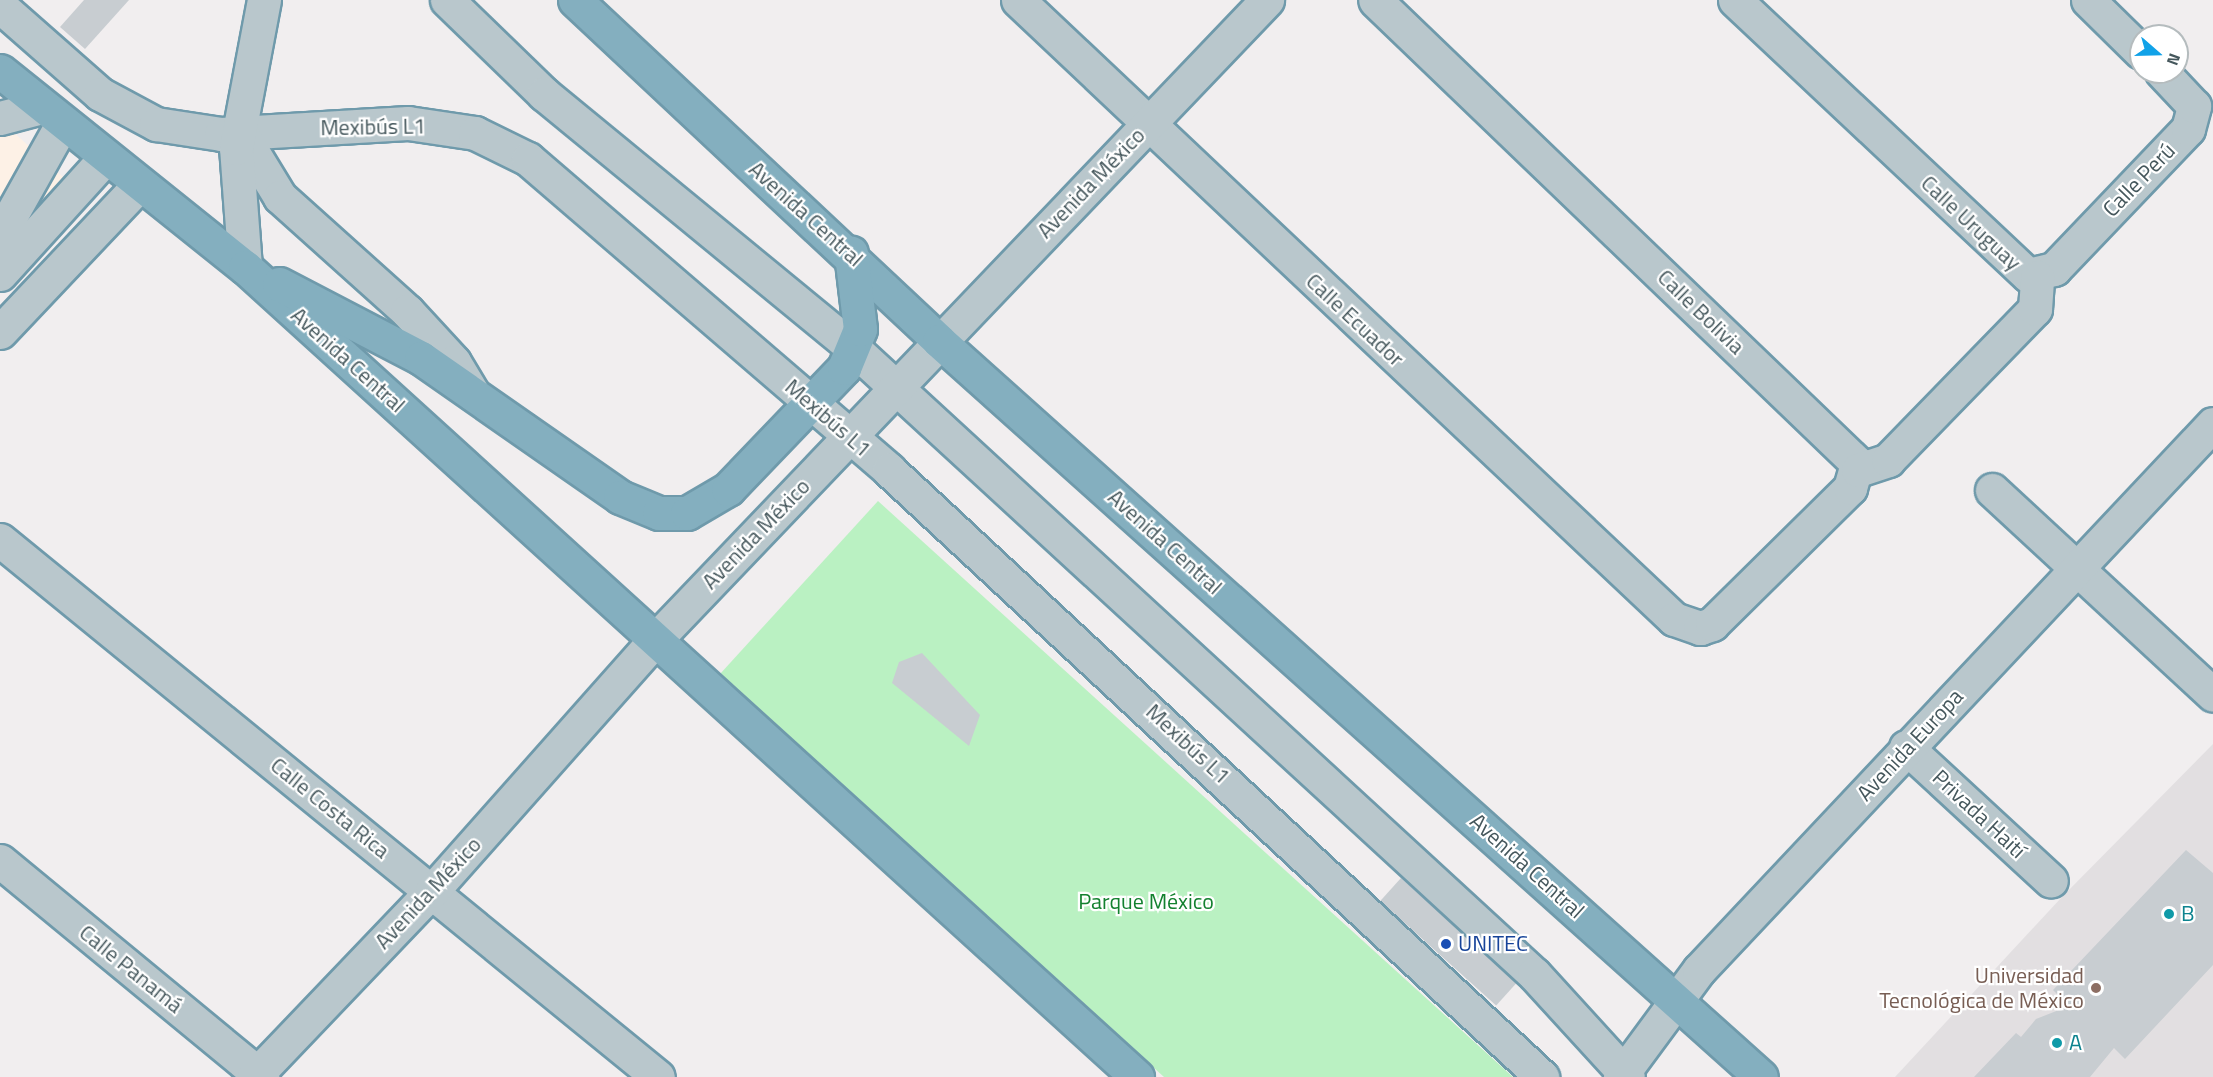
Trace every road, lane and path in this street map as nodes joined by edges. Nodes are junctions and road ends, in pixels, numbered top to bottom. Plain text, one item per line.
1 (264, 0) edge
2 (447, 0) edge
3 (575, 0) edge
4 (1018, 0) edge
5 (1267, 0) edge
6 (1375, 0) edge
7 (1735, 0) edge
8 (2088, 0) edge
9 (0, 6) edge
10 (2129, 40) edge
11 (0, 71) edge
12 (2174, 84) edge
13 (2204, 114) edge
14 (52, 115) junction
15 (0, 118) edge
16 (1147, 124) junction
17 (241, 133) junction
18 (105, 158) junction
19 (138, 186) junction
20 (0, 235) edge
21 (851, 253) junction
22 (245, 267) junction
23 (0, 274) edge
24 (2037, 277) junction
25 (0, 332) edge
26 (939, 341) junction
27 (854, 349) junction
28 (896, 389) junction
29 (473, 394) junction
30 (812, 404) junction
31 (2213, 424) edge
32 (849, 437) junction
33 (1858, 470) junction
34 (1992, 490) dead end
35 (0, 540) edge
36 (2077, 567) junction
37 (657, 638) junction
38 (2213, 695) edge
39 (1906, 747) junction
40 (0, 861) edge
41 (2051, 881) dead end
42 (432, 891) junction
43 (1676, 998) junction
44 (1624, 1075) edge
45 (258, 1076) edge
46 (658, 1077) edge
47 (1137, 1077) edge
48 (1542, 1077) edge
49 (1761, 1077) edge

1 - 17 street
2 - 27 street
3 - 21 highway, Avenida Central
4 - 16 street, Calle Ecuador
5 - 16 street, Avenida México
6 - 33 street, Calle Bolivia
7 - 24 street, Calle Uruguay
8 - 10 street
9 - 17 street, Mexibús L1
11 - 14 highway, Avenida Central
12 - 13 street, Calle Perú
13 - 24 street, Calle Perú
14 - 15 street
14 - 18 highway, Avenida Central
14 - 20 street
16 - 26 street, Avenida México
16 - 33 street, Calle Ecuador
17 - 22 street
17 - 29 street
17 - 30 street, Mexibús L1
18 - 19 highway, Avenida Central
18 - 23 street
19 - 22 highway, Avenida Central
19 - 25 street
21 - 26 highway, Avenida Central
21 - 27 highway
22 - 29 highway
22 - 37 highway, Avenida Central
24 - 33 street, Calle Uruguay
26 - 28 street, Avenida México
26 - 43 highway, Avenida Central
27 - 28 street
27 - 30 highway
28 - 32 street, Avenida México
28 - 44 street
29 - 30 highway
30 - 32 street, Mexibús L1
31 - 36 street, Avenida Europa
32 - 37 street, Avenida México
32 - 48 street, Mexibús L1
34 - 36 street
35 - 42 street, Calle Costa Rica
36 - 38 street
36 - 39 street, Avenida Europa
37 - 42 street, Avenida México
37 - 47 highway, Avenida Central
39 - 41 street, Privada Haití
39 - 43 street, Avenida Europa
40 - 45 street, Calle Panamá
42 - 45 street, Avenida México
42 - 46 street, Calle Costa Rica
43 - 44 street, Avenida Europa
43 - 49 highway, Avenida Central

